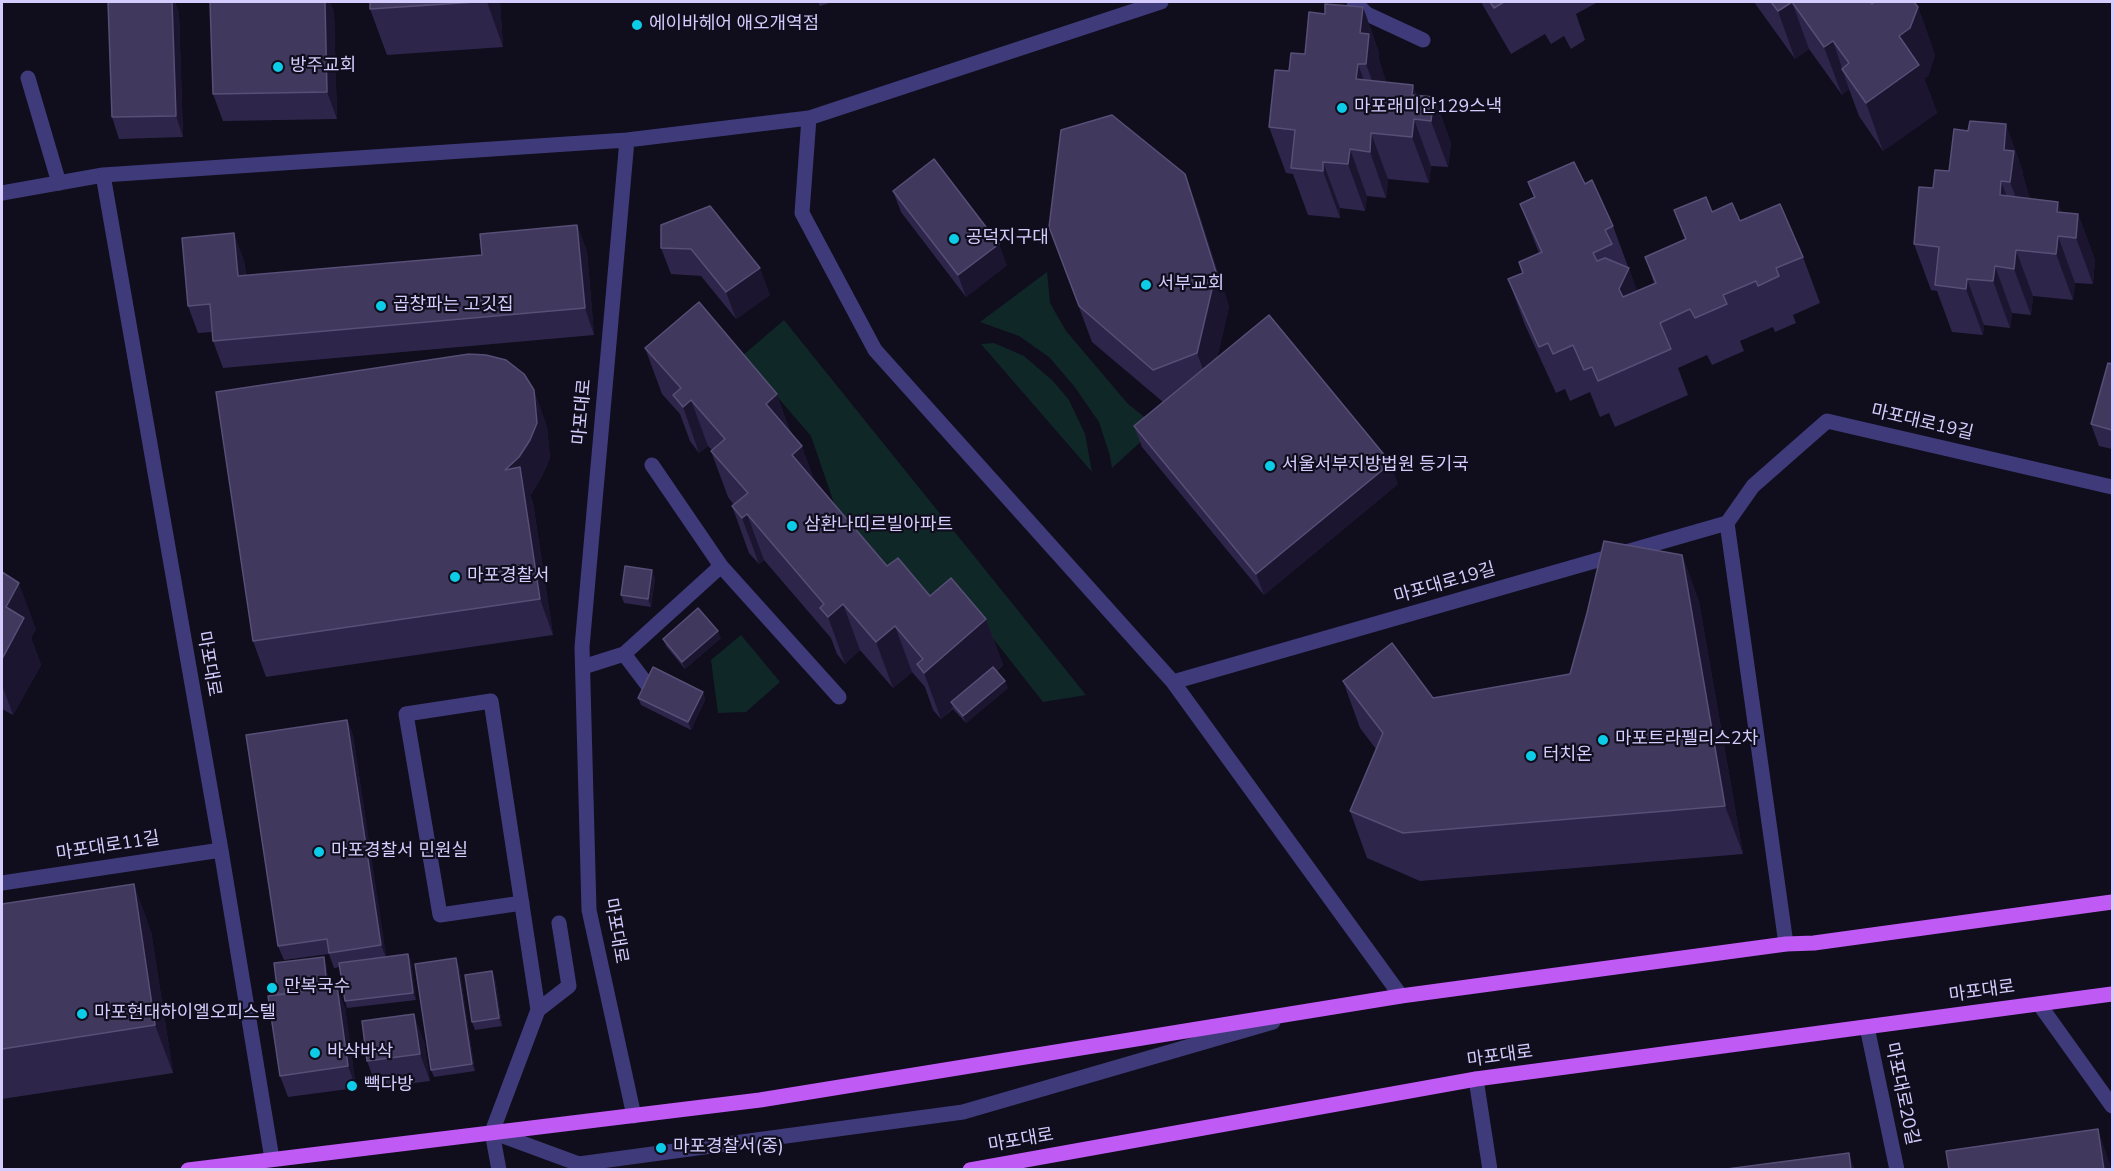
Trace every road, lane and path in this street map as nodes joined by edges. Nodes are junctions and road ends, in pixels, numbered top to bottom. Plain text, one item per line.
1 (1161, 2) edge
2 (1354, 2) edge
3 (1423, 39) dead end
4 (28, 78) dead end
5 (809, 118) junction
6 (627, 140) junction
7 (103, 175) junction
8 (59, 183) junction
9 (2, 193) edge
10 (652, 465) dead end
11 (2112, 487) edge
12 (1727, 524) junction
13 (721, 566) junction
14 (624, 654) junction
15 (583, 667) junction
16 (1173, 682) junction
17 (838, 697) dead end
18 (674, 700) edge
19 (221, 850) junction
20 (2, 883) edge
21 (2112, 902) edge
22 (522, 903) junction
23 (559, 923) dead end
24 (1786, 944) junction
25 (2112, 994) edge
26 (1401, 996) junction
27 (2039, 1004) junction
28 (538, 1010) junction
29 (1307, 1012) junction
30 (1867, 1027) junction
31 (1476, 1079) junction
32 (2112, 1106) edge
33 (634, 1116) junction
34 (492, 1132) junction
35 (272, 1159) junction
36 (188, 1170) edge
37 (499, 1170) edge
38 (970, 1170) edge
39 (1490, 1170) edge
40 (1897, 1170) edge

1 - 5 street
2 - 3 street
4 - 8 street
5 - 6 street
5 - 16 street
6 - 7 street
6 - 15 street, 마포대로
7 - 8 street
7 - 19 street, 마포대로
8 - 9 street
10 - 13 street
11 - 12 street, 마포대로19길
12 - 16 street, 마포대로19길
12 - 24 street
13 - 14 street
13 - 17 street
14 - 15 street
14 - 18 street
15 - 33 street, 마포대로
16 - 26 street
19 - 20 street, 마포대로11길
19 - 35 street, 마포대로
21 - 24 main road
22 - 22 street
22 - 28 street
23 - 28 street
24 - 26 main road
25 - 27 main road, 마포대로
26 - 29 main road
27 - 30 main road, 마포대로
27 - 32 street, 마포대로
28 - 34 street
29 - 33 main road
29 - 34 street
30 - 31 main road, 마포대로
30 - 40 street, 마포대로20길
31 - 38 main road, 마포대로
31 - 39 street
33 - 34 main road
34 - 35 main road
34 - 37 street
35 - 36 main road

